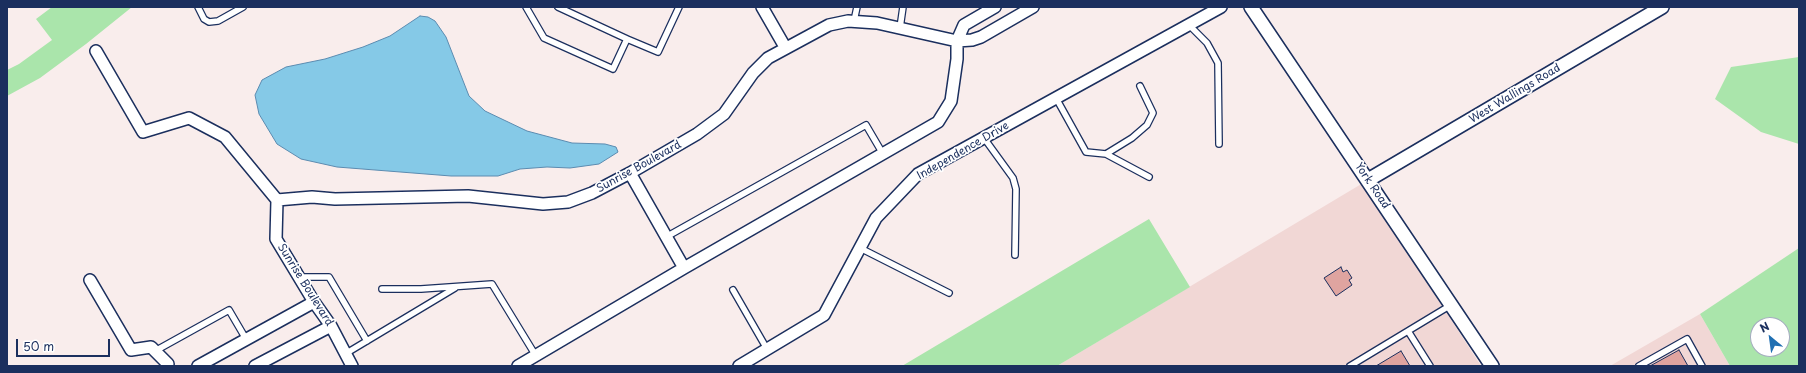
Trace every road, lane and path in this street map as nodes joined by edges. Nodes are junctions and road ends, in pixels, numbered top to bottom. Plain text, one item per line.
1 (198, 7) edge
2 (243, 7) edge
3 (526, 7) edge
4 (558, 7) edge
5 (679, 7) edge
6 (762, 7) edge
7 (856, 7) edge
8 (903, 7) edge
9 (995, 7) edge
10 (1033, 7) edge
11 (1221, 7) edge
12 (1250, 7) edge
13 (1662, 7) edge
14 (854, 21) junction
15 (1189, 25) junction
16 (900, 28) junction
17 (627, 39) junction
18 (957, 41) junction
19 (785, 47) junction
20 (96, 51) dead end
21 (1140, 86) dead end
22 (1056, 98) junction
23 (984, 138) junction
24 (1219, 144) dead end
25 (883, 154) junction
26 (1106, 154) junction
27 (630, 173) junction
28 (1149, 177) dead end
29 (1368, 180) junction
30 (277, 200) junction
31 (666, 237) junction
32 (860, 248) junction
33 (1015, 255) dead end
34 (684, 268) junction
35 (299, 276) junction
36 (90, 280) dead end
37 (457, 287) junction
38 (382, 288) dead end
39 (733, 290) dead end
40 (949, 293) dead end
41 (314, 302) junction
42 (1451, 305) junction
43 (331, 326) junction
44 (1408, 331) junction
45 (246, 340) junction
46 (367, 341) junction
47 (767, 349) junction
48 (155, 351) junction
49 (345, 354) junction
50 (536, 356) junction
51 (166, 365) edge
52 (198, 366) edge
53 (255, 366) edge
54 (352, 366) edge
55 (518, 366) edge
56 (739, 366) edge
57 (1350, 366) edge
58 (1430, 366) edge
59 (1492, 366) edge
60 (1639, 366) edge
61 (1702, 366) edge

1 - 2 lane
3 - 17 lane
4 - 17 lane
5 - 17 lane
6 - 19 street
7 - 14 lane
8 - 16 lane
9 - 18 street
10 - 18 street, Sunrise Boulevard
11 - 15 street, Independence Drive
12 - 29 street, York Road
13 - 29 street, West Wallings Road
14 - 16 street, Sunrise Boulevard
14 - 19 street, Sunrise Boulevard
15 - 22 street, Independence Drive
15 - 24 lane
16 - 18 street, Sunrise Boulevard
18 - 25 street
19 - 27 street, Sunrise Boulevard
20 - 30 street
21 - 26 lane
22 - 23 street, Independence Drive
22 - 26 lane
23 - 32 street, Independence Drive
23 - 33 lane
25 - 31 lane
25 - 34 street
26 - 28 lane
27 - 30 street, Sunrise Boulevard
27 - 31 street
29 - 42 street, York Road
30 - 35 street, Sunrise Boulevard
31 - 34 street
32 - 40 lane
32 - 47 street, Independence Drive
34 - 50 street
35 - 41 street, Sunrise Boulevard
35 - 46 lane
36 - 48 street
37 - 38 lane
37 - 46 lane
37 - 50 lane
39 - 47 lane
41 - 43 street, Sunrise Boulevard
41 - 45 street
42 - 44 lane
42 - 59 street, York Road
43 - 49 street, Sunrise Boulevard
43 - 53 street
44 - 57 lane
44 - 58 lane
45 - 48 lane
45 - 52 street
46 - 49 lane
47 - 56 street, Independence Drive
48 - 51 street
49 - 54 street, Sunrise Boulevard
50 - 55 street
60 - 61 lane

